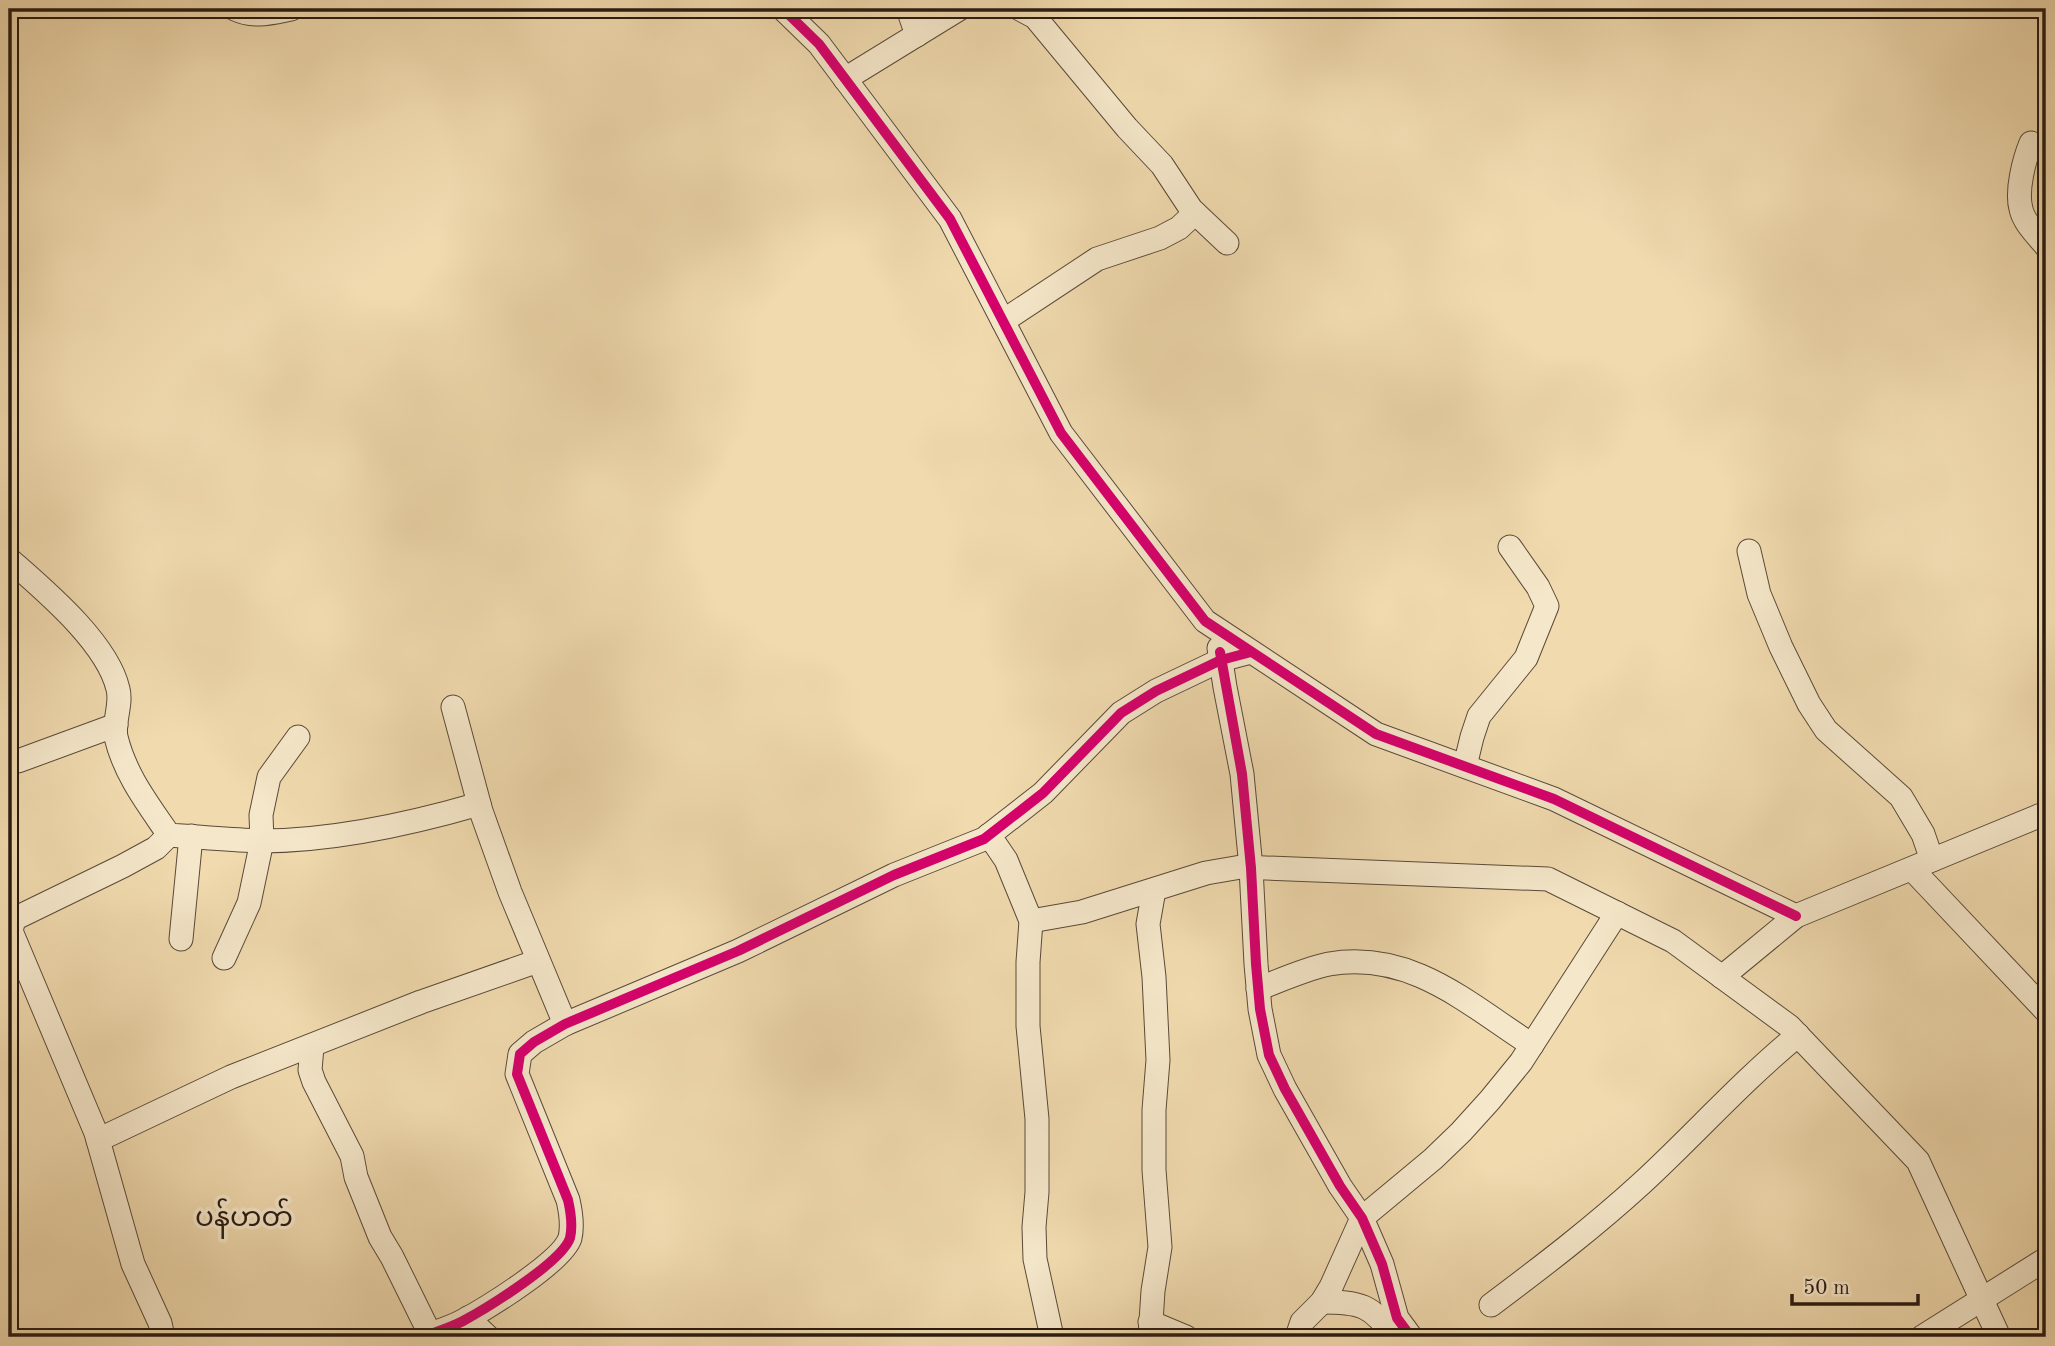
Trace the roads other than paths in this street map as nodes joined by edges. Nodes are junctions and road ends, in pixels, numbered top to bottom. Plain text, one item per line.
1 (235, 9) edge
2 (291, 9) edge
3 (783, 9) edge
4 (908, 9) edge
5 (959, 9) edge
6 (1020, 9) edge
7 (917, 35) junction
8 (845, 79) junction
9 (2046, 149) edge
10 (1195, 213) junction
11 (1227, 243) dead end
12 (2046, 246) edge
13 (1003, 321) junction
14 (1510, 547) dead end
15 (1749, 551) dead end
16 (9, 559) edge
17 (1217, 629) junction
18 (1251, 652) junction
19 (1221, 660) junction
20 (453, 707) dead end
21 (116, 725) junction
22 (298, 737) dead end
23 (9, 759) edge
24 (1465, 766) junction
25 (479, 804) junction
26 (2046, 813) edge
27 (989, 835) junction
28 (180, 836) junction
29 (262, 841) junction
30 (1922, 864) junction
31 (1251, 868) junction
32 (1154, 890) junction
33 (1617, 913) junction
34 (1796, 916) junction
35 (1031, 921) junction
36 (181, 939) dead end
37 (224, 958) dead end
38 (538, 961) junction
39 (1722, 977) junction
40 (1258, 989) junction
41 (2046, 1011) edge
42 (565, 1024) junction
43 (1798, 1035) junction
44 (1532, 1045) junction
45 (312, 1046) junction
46 (97, 1140) junction
47 (1362, 1218) junction
48 (2046, 1259) edge
49 (1983, 1298) junction
50 (1322, 1301) junction
51 (1491, 1305) dead end
52 (468, 1318) junction
53 (1150, 1329) edge
54 (426, 1336) edge
55 (163, 1337) edge
56 (488, 1337) edge
57 (1052, 1337) edge
58 (1186, 1337) edge
59 (1297, 1337) edge
60 (1393, 1337) edge
61 (1411, 1337) edge
62 (1922, 1337) edge
63 (1999, 1337) edge

1 - 2 street
3 - 8 street
4 - 7 street
5 - 7 street
6 - 10 street
7 - 8 street
8 - 13 street
9 - 12 street
10 - 11 street
10 - 13 street
13 - 17 street
14 - 24 street
15 - 30 street
16 - 21 street
17 - 18 street
17 - 19 street
18 - 19 street
18 - 24 street
19 - 27 street
19 - 31 street
20 - 25 street
21 - 23 street
21 - 28 street
22 - 29 street
24 - 34 street
25 - 29 street
25 - 38 street
26 - 30 street
27 - 35 street
27 - 42 street
28 - 29 street
28 - 36 street
28 - 46 street
29 - 37 street
30 - 34 street
30 - 41 street
31 - 32 street
31 - 33 street
31 - 40 street
32 - 35 street
32 - 53 street
33 - 39 street
33 - 44 street
34 - 39 street
35 - 57 street
38 - 42 street
38 - 45 street
39 - 43 street
40 - 44 street
40 - 47 street
42 - 52 street
43 - 49 street
43 - 51 street
44 - 47 street
45 - 46 street
45 - 54 street
46 - 55 street
47 - 50 street
47 - 61 street
48 - 49 street
49 - 62 street
49 - 63 street
50 - 59 street
50 - 60 street
52 - 54 street
52 - 56 street
53 - 58 street

